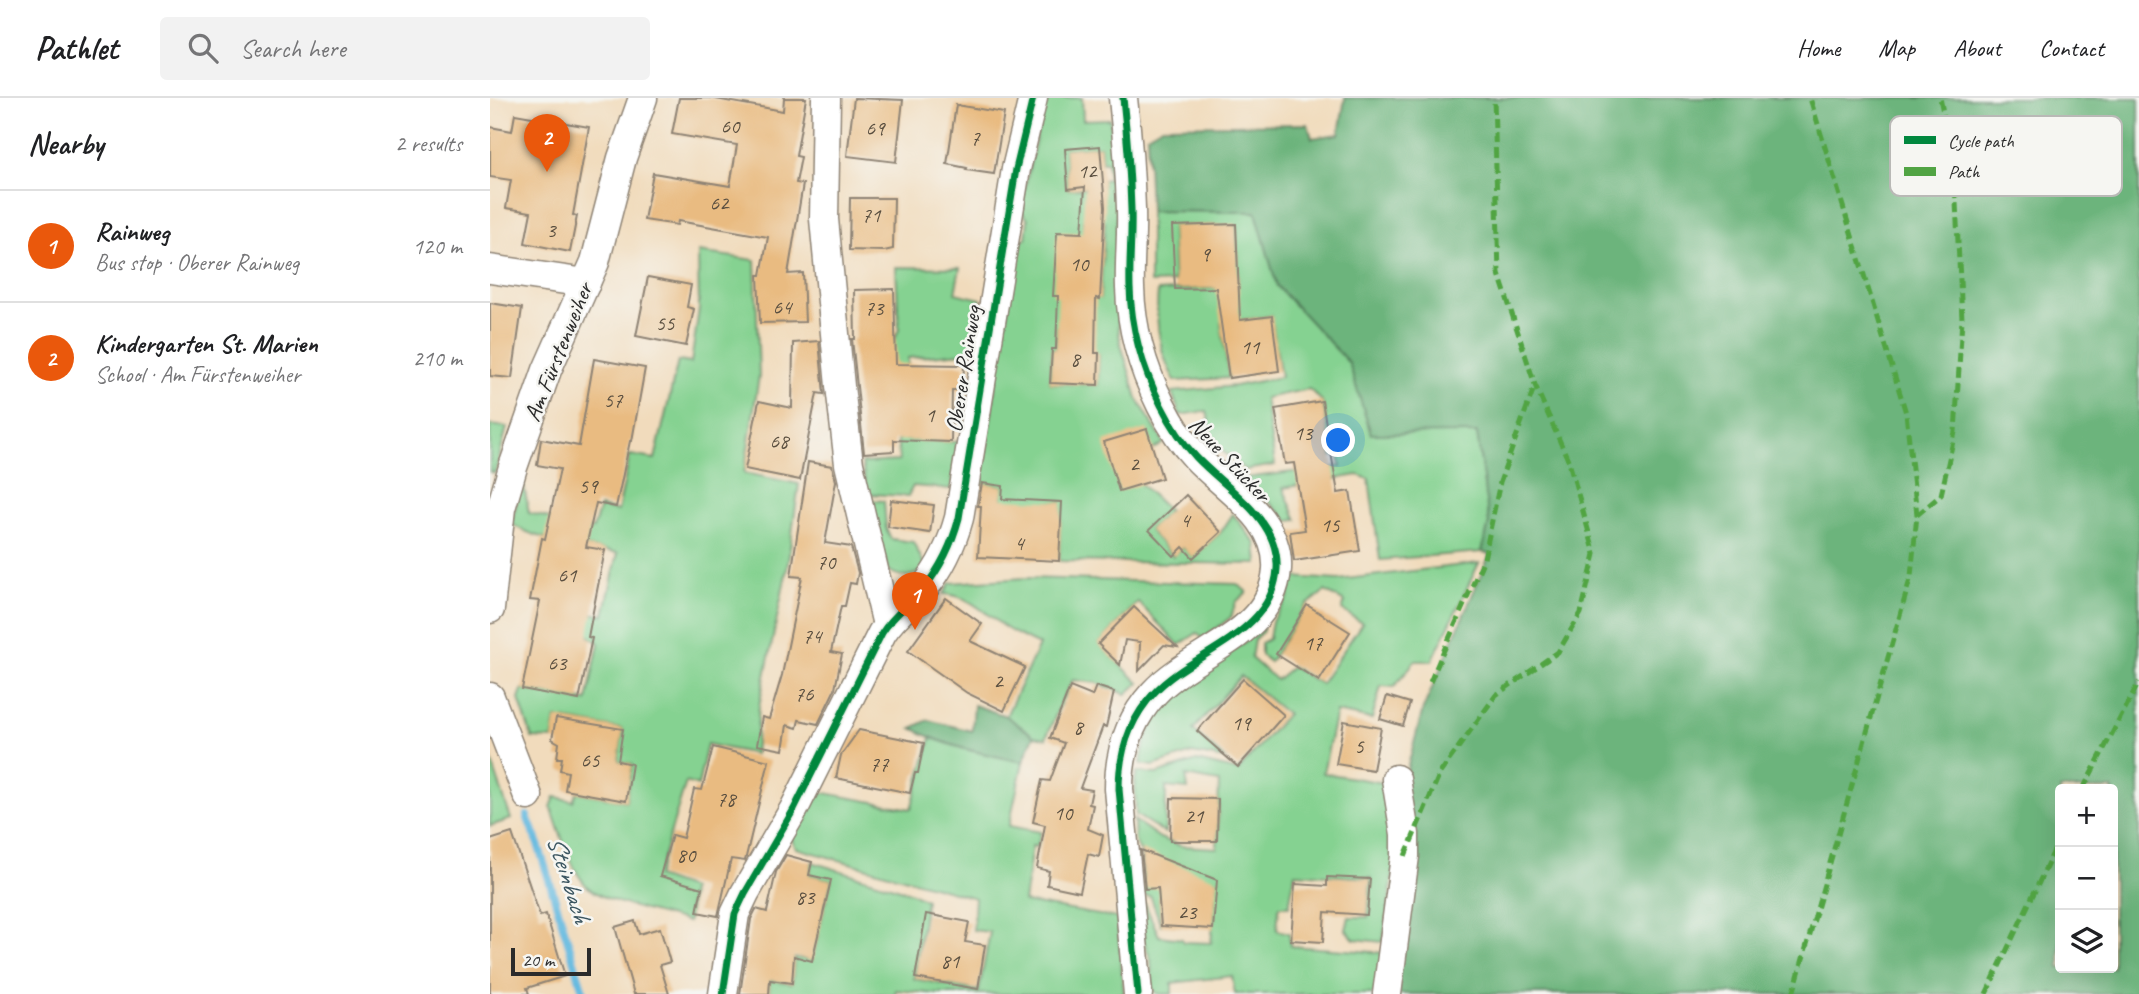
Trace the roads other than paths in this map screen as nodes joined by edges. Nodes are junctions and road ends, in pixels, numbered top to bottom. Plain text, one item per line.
1 (643, 98) edge
2 (826, 98) edge
3 (1033, 98) edge
4 (1123, 98) edge
5 (490, 269) edge
6 (586, 283) junction
7 (490, 609) edge
8 (887, 625) junction
9 (490, 696) edge
10 (1396, 779) dead end
11 (527, 796) dead end
12 (723, 994) edge
13 (1138, 994) edge
14 (1387, 994) edge

1 - 6 street, Am Fürstenweiher
2 - 8 street
3 - 8 street, Oberer Rainweg
4 - 13 street, Neue Stücker
5 - 6 street
6 - 7 street, Am Fürstenweiher
8 - 12 street, Oberer Rainweg
9 - 11 street
10 - 14 street

